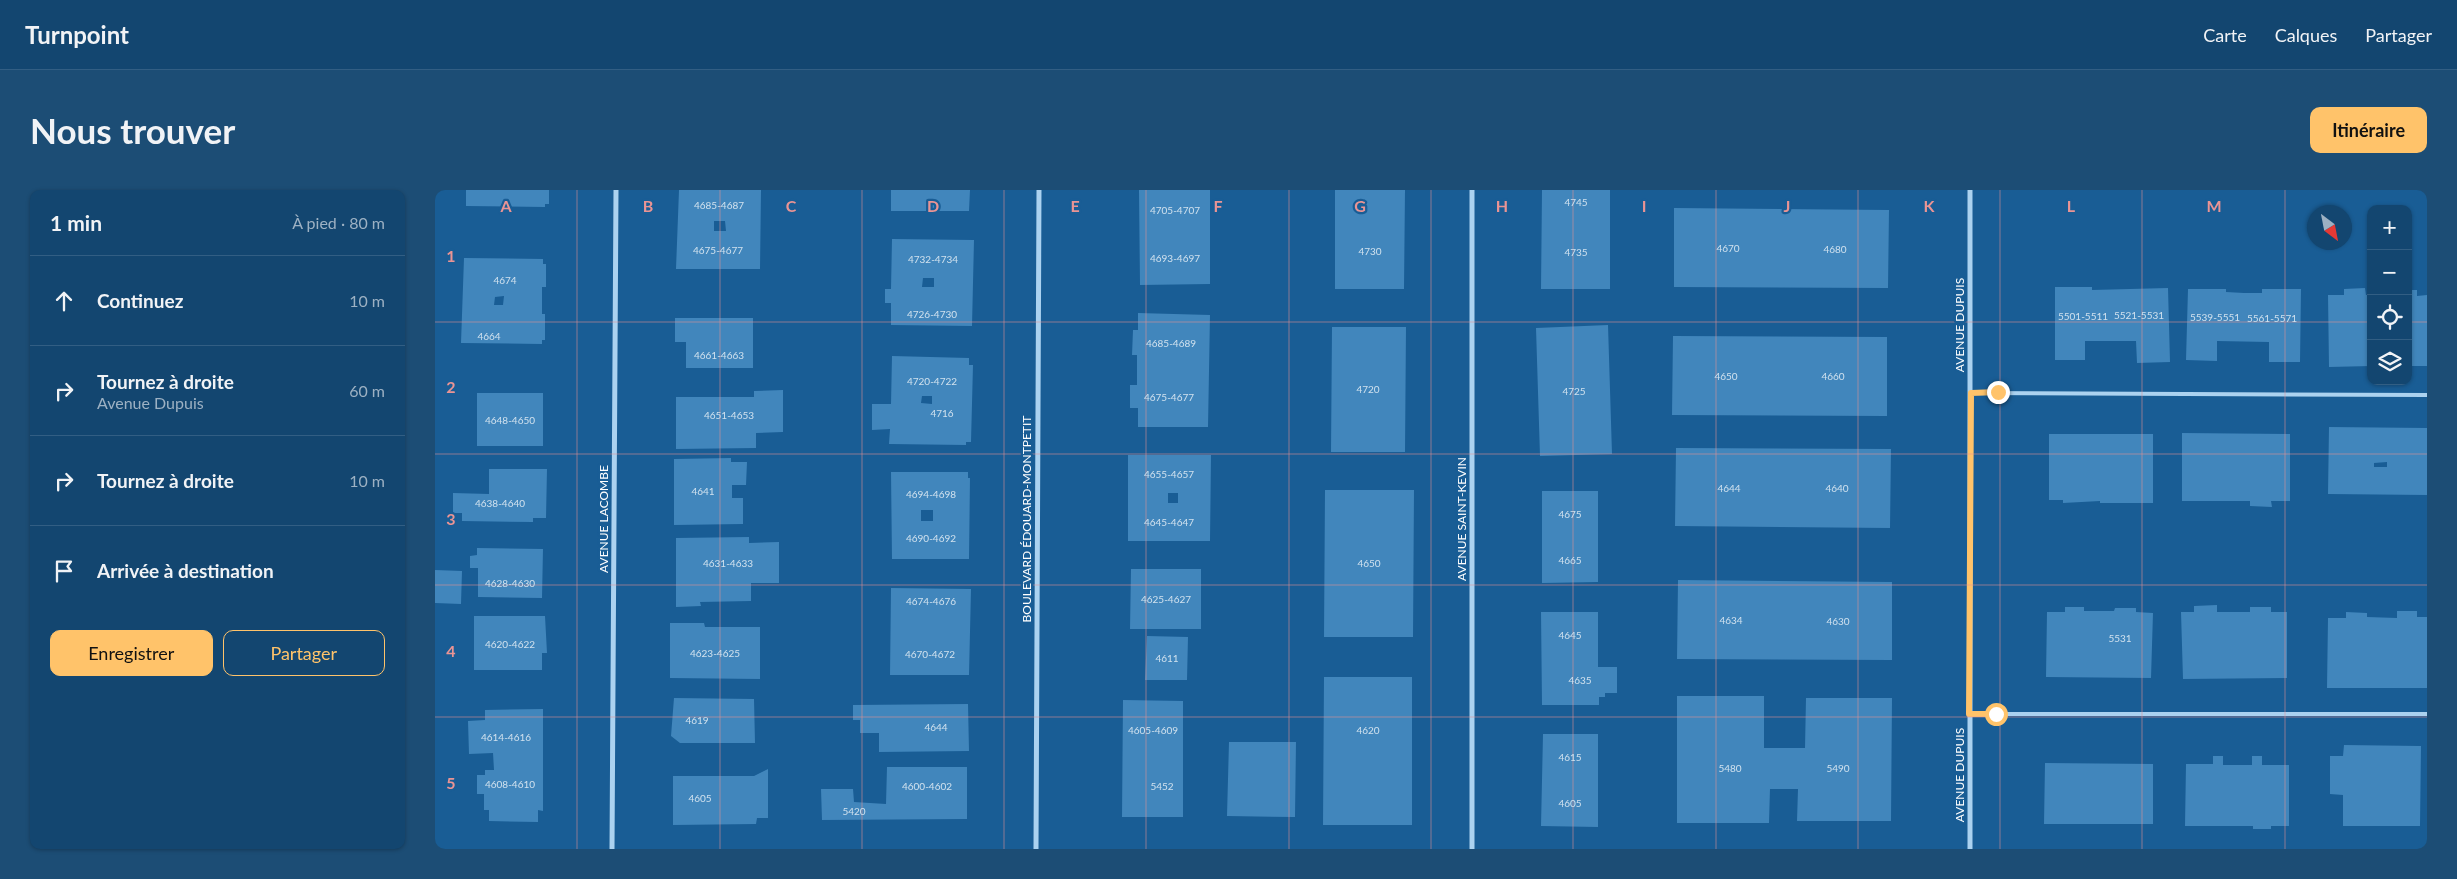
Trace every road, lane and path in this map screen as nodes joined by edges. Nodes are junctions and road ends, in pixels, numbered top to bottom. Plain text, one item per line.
1 (616, 190) edge
2 (1039, 190) edge
3 (1472, 190) edge
4 (1970, 190) edge
5 (1971, 393) junction
6 (2427, 395) edge
7 (1969, 714) junction
8 (2427, 714) edge
9 (612, 849) edge
10 (1036, 849) edge
11 (1472, 849) edge
12 (1970, 849) edge

1 - 9 street, AVENUE LACOMBE
2 - 10 street, BOULEVARD ÉDOUARD-MONTPETIT
3 - 11 street, AVENUE SAINT-KEVIN
4 - 5 street, AVENUE DUPUIS
5 - 6 lane
5 - 7 street, AVENUE DUPUIS
7 - 8 lane
7 - 12 street, AVENUE DUPUIS

